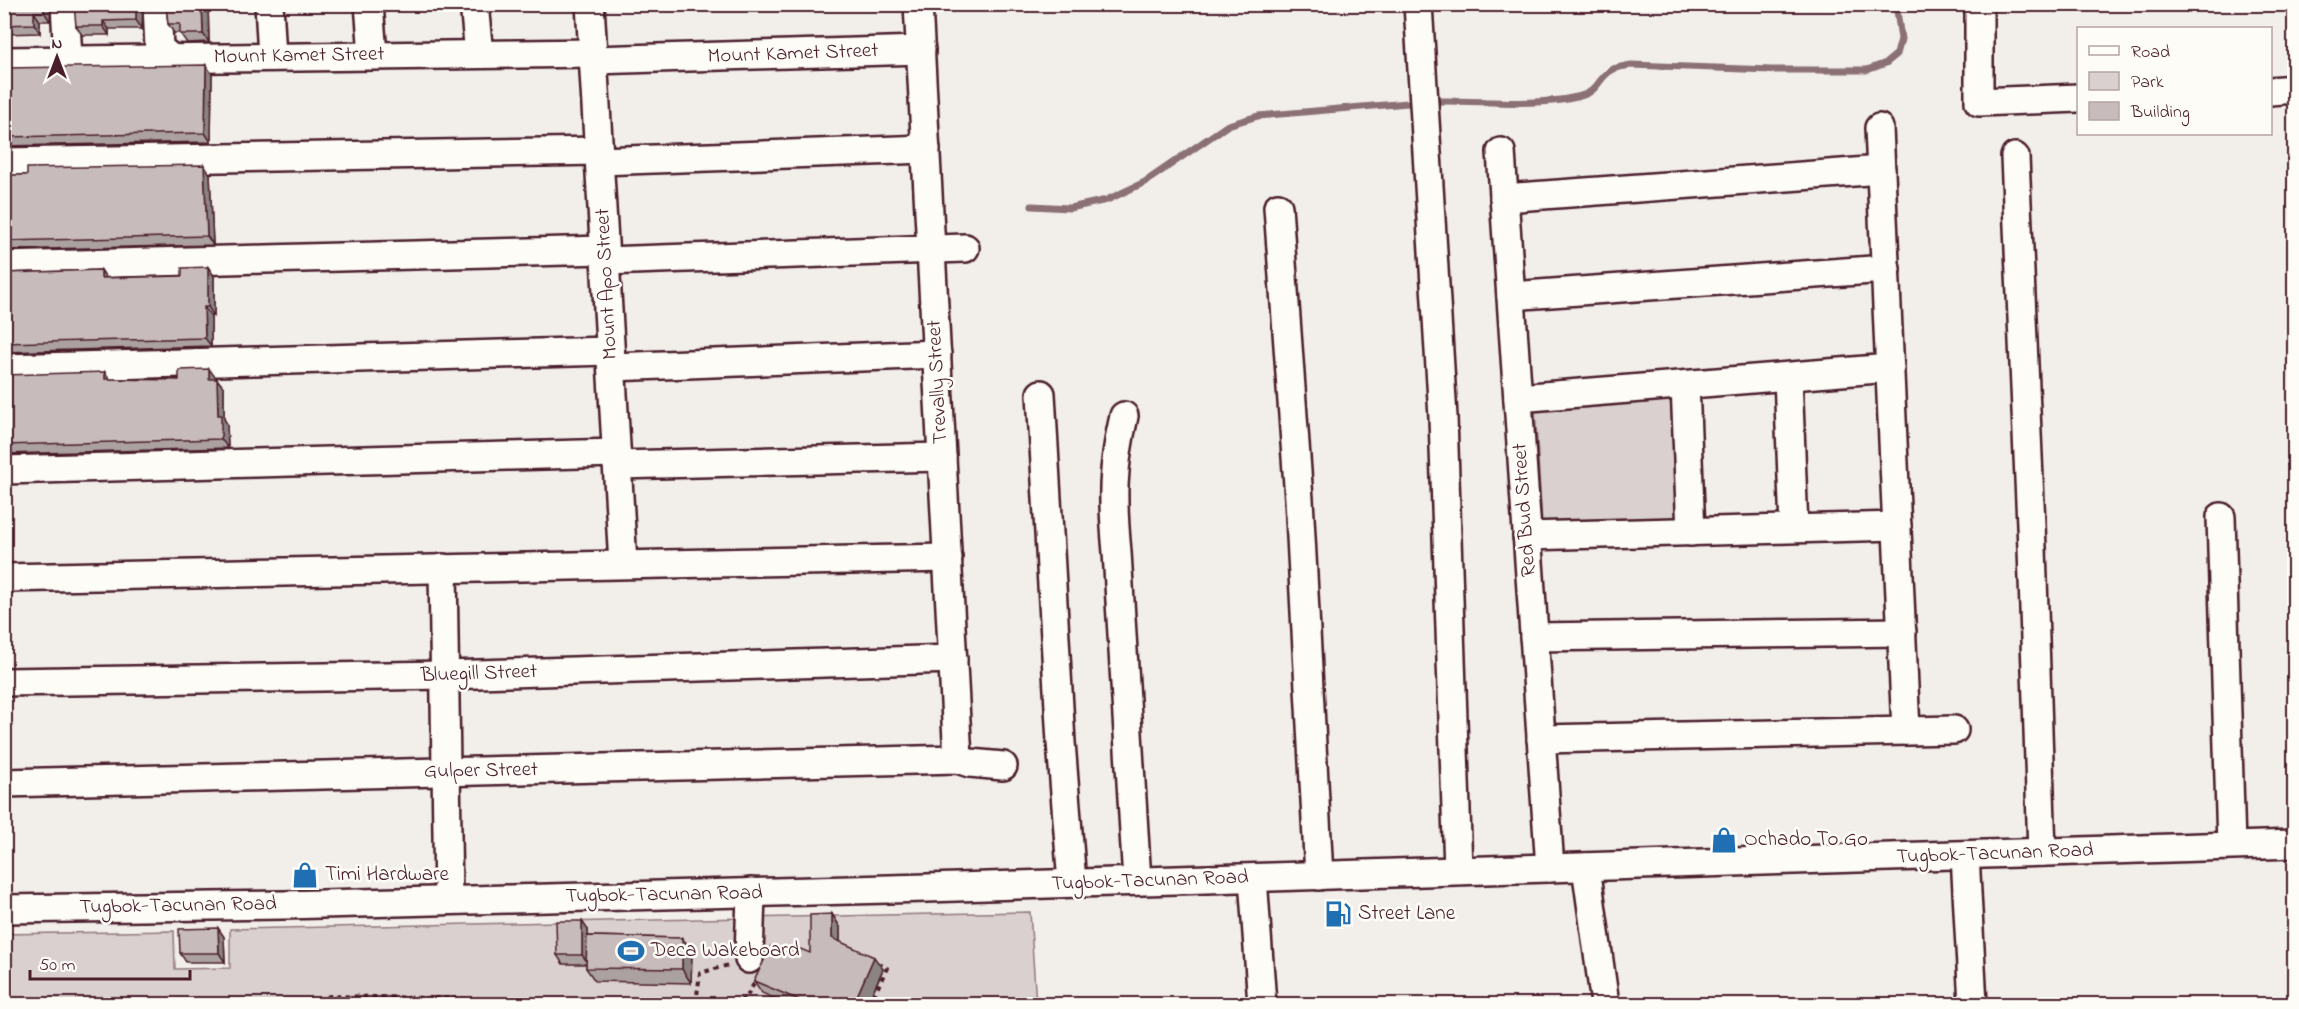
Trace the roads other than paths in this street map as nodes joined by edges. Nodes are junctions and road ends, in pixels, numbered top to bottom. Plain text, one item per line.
1 (66, 4) edge
2 (157, 4) edge
3 (269, 4) edge
4 (369, 4) edge
5 (474, 4) edge
6 (572, 4) edge
7 (590, 4) edge
8 (918, 4) edge
9 (1418, 4) edge
10 (1979, 4) edge
11 (478, 46) junction
12 (585, 48) junction
13 (372, 49) junction
14 (921, 50) junction
15 (271, 51) junction
16 (4, 52) edge
17 (165, 53) junction
18 (68, 55) junction
19 (4, 61) edge
20 (2295, 89) edge
21 (2272, 91) edge
22 (2077, 98) edge
23 (1880, 128) dead end
24 (926, 149) junction
25 (1501, 152) dead end
26 (599, 156) junction
27 (2015, 157) dead end
28 (4, 162) edge
29 (1881, 170) junction
30 (1504, 198) junction
31 (1278, 207) dead end
32 (965, 248) dead end
33 (931, 250) junction
34 (605, 256) junction
35 (4, 266) edge
36 (1886, 269) junction
37 (1510, 296) junction
38 (937, 354) junction
39 (611, 359) junction
40 (4, 368) edge
41 (1890, 369) junction
42 (1788, 377) junction
43 (1685, 385) junction
44 (1041, 394) dead end
45 (1518, 398) junction
46 (1124, 416) dead end
47 (942, 457) junction
48 (617, 459) junction
49 (4, 470) edge
50 (2221, 517) dead end
51 (1897, 526) junction
52 (1794, 528) junction
53 (1690, 532) junction
54 (1527, 536) junction
55 (948, 558) junction
56 (623, 564) junction
57 (442, 568) junction
58 (4, 578) edge
59 (1902, 632) junction
60 (1534, 637) junction
61 (953, 659) junction
62 (446, 675) junction
63 (4, 681) edge
64 (1954, 730) dead end
65 (1906, 731) junction
66 (1541, 739) junction
67 (958, 759) junction
68 (1002, 766) dead end
69 (447, 772) junction
70 (4, 783) edge
71 (2295, 844) edge
72 (2231, 845) junction
73 (2042, 852) junction
74 (1965, 855) junction
75 (1586, 867) junction
76 (1550, 868) junction
77 (1458, 870) junction
78 (1320, 876) junction
79 (1253, 878) junction
80 (1137, 881) junction
81 (1072, 883) junction
82 (751, 892) junction
83 (448, 900) junction
84 (4, 909) edge
85 (753, 969) road end
86 (1262, 1005) edge
87 (1605, 1005) edge
88 (1973, 1005) edge

1 - 18 street
2 - 17 street
3 - 15 street
4 - 13 street
5 - 11 street
6 - 12 street, Mount Apo Street
7 - 12 street, Mount Apo Street
8 - 14 street, Trevally Street
9 - 77 street
10 - 22 street
11 - 12 street, Mount Kamet Street
11 - 13 street, Mount Kamet Street
12 - 14 street, Mount Kamet Street
12 - 26 street, Mount Apo Street
13 - 15 street, Mount Kamet Street
14 - 24 street, Trevally Street
15 - 17 street, Mount Kamet Street
16 - 18 street, Mount Kamet Street
17 - 18 street, Mount Kamet Street
18 - 19 street, Mount Kamet Street
20 - 21 street
23 - 29 street
24 - 26 street
24 - 33 street, Trevally Street
25 - 30 street, Red Bud Street
26 - 28 street
26 - 34 street, Mount Apo Street
27 - 73 street
29 - 30 street
29 - 36 street
30 - 37 street, Red Bud Street
31 - 78 street
32 - 33 street
33 - 34 street
33 - 38 street, Trevally Street
34 - 35 street
34 - 39 street, Mount Apo Street
36 - 37 street
36 - 41 street
37 - 45 street, Red Bud Street
38 - 39 street
38 - 47 street, Trevally Street
39 - 40 street
39 - 48 street, Mount Apo Street
41 - 42 street
41 - 51 street
42 - 43 street
42 - 52 street
43 - 45 street
43 - 53 street
44 - 81 street
45 - 54 street, Red Bud Street
46 - 80 street
47 - 48 street
47 - 55 street, Trevally Street
48 - 49 street
48 - 56 street, Mount Apo Street
50 - 72 street
51 - 52 street
51 - 59 street
52 - 53 street
53 - 54 street
54 - 60 street, Red Bud Street
55 - 56 street
55 - 61 street, Trevally Street
56 - 57 street
57 - 58 street
57 - 62 street
59 - 60 street
59 - 65 street
60 - 66 street, Red Bud Street
61 - 62 street, Bluegill Street
61 - 67 street, Trevally Street
62 - 63 street, Bluegill Street
62 - 69 street
64 - 65 street
65 - 66 street
66 - 76 street, Red Bud Street
67 - 68 street, Gulper Street
67 - 69 street, Gulper Street
69 - 70 street, Gulper Street
69 - 83 street
71 - 72 street, Tugbok-Tacunan Road
72 - 73 street, Tugbok-Tacunan Road
73 - 74 street, Tugbok-Tacunan Road
74 - 75 street, Tugbok-Tacunan Road
74 - 88 street
75 - 76 street, Tugbok-Tacunan Road
75 - 87 street
76 - 77 street, Tugbok-Tacunan Road
77 - 78 street, Tugbok-Tacunan Road
78 - 79 street, Tugbok-Tacunan Road
79 - 80 street, Tugbok-Tacunan Road
79 - 86 street
80 - 81 street, Tugbok-Tacunan Road
81 - 82 street, Tugbok-Tacunan Road
82 - 83 street, Tugbok-Tacunan Road
82 - 85 street
83 - 84 street, Tugbok-Tacunan Road

